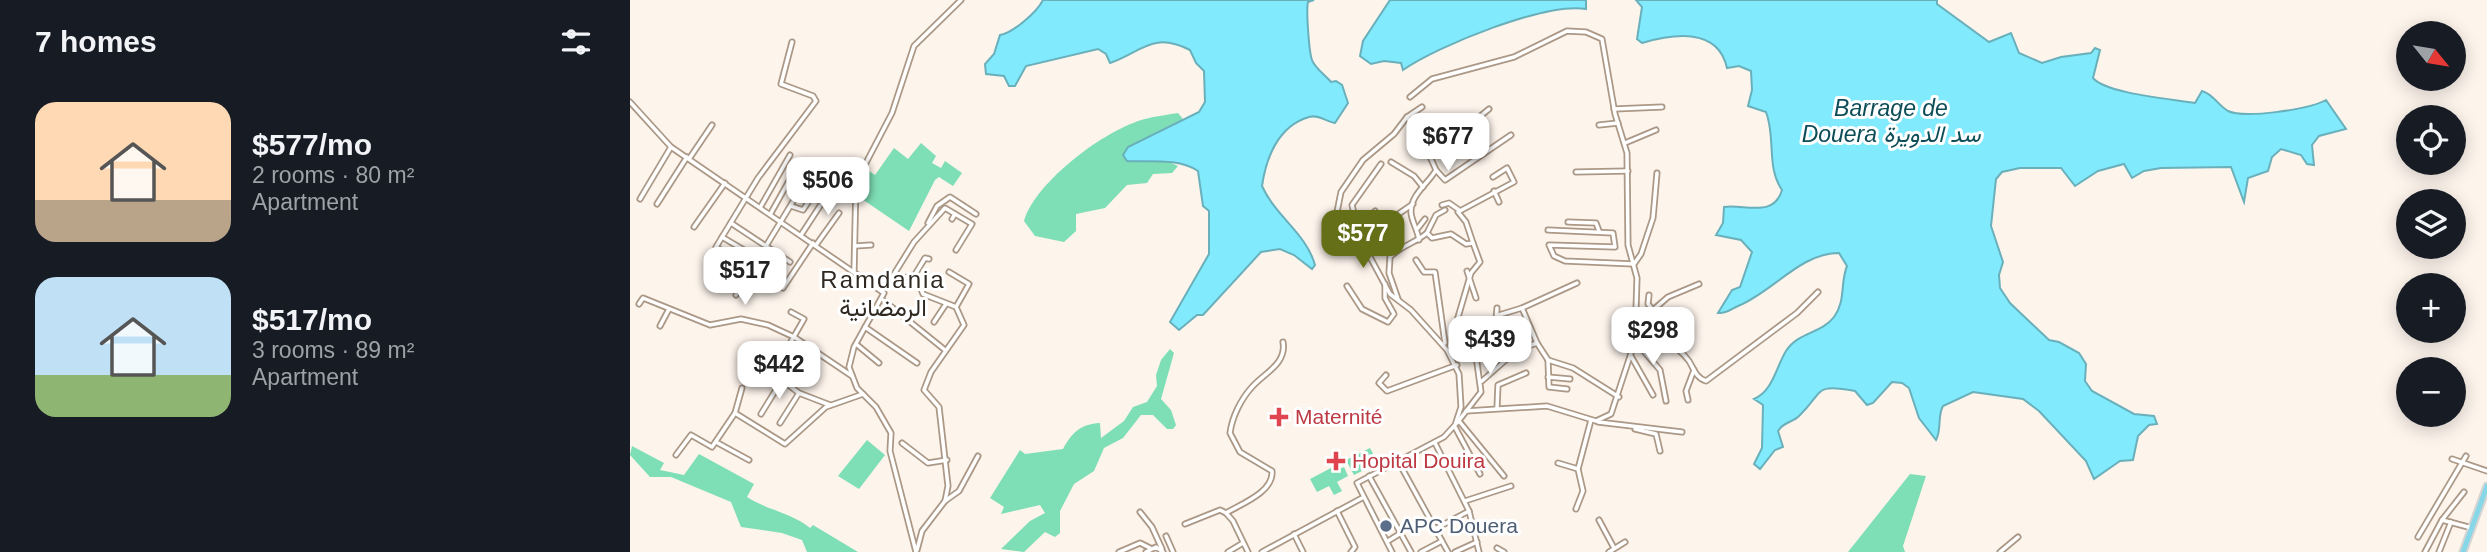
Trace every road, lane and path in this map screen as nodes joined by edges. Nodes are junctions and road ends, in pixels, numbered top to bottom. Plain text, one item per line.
1 (961, 0) edge
2 (792, 42) dead end
3 (1410, 97) dead end
4 (630, 102) edge
5 (1422, 107) dead end
6 (1661, 107) dead end
7 (1489, 109) dead end
8 (1614, 109) junction
9 (1407, 117) junction
10 (1618, 123) junction
11 (712, 125) dead end
12 (1599, 125) dead end
13 (1656, 130) dead end
14 (1511, 135) dead end
15 (1625, 143) junction
16 (671, 147) junction
17 (790, 155) dead end
18 (1431, 157) junction
19 (688, 158) junction
20 (800, 161) dead end
21 (1391, 162) dead end
22 (1381, 164) dead end
23 (812, 170) dead end
24 (1436, 170) junction
25 (1576, 172) dead end
26 (1628, 172) junction
27 (1657, 173) dead end
28 (1493, 177) dead end
29 (822, 181) dead end
30 (726, 182) junction
31 (833, 186) dead end
32 (1423, 187) junction
33 (1494, 191) junction
34 (748, 198) junction
35 (640, 199) dead end
36 (1499, 202) dead end
37 (657, 204) dead end
38 (1413, 204) junction
39 (1442, 205) dead end
40 (761, 206) junction
41 (791, 206) junction
42 (1445, 210) dead end
43 (1460, 210) junction
44 (1375, 211) dead end
45 (839, 213) dead end
46 (771, 214) junction
47 (955, 214) junction
48 (976, 214) dead end
49 (952, 219) dead end
50 (1424, 219) dead end
51 (781, 220) junction
52 (1568, 222) dead end
53 (731, 223) junction
54 (694, 227) dead end
55 (925, 228) junction
56 (1418, 228) junction
57 (1548, 230) dead end
58 (1599, 231) junction
59 (1427, 233) junction
60 (801, 235) junction
61 (722, 237) junction
62 (1419, 240) junction
63 (1473, 243) junction
64 (815, 244) junction
65 (871, 245) dead end
66 (766, 246) junction
67 (855, 246) junction
68 (1401, 246) junction
69 (1363, 247) junction
70 (956, 250) dead end
71 (1396, 251) junction
72 (749, 253) dead end
73 (929, 259) dead end
74 (1416, 260) dead end
75 (790, 262) dead end
76 (1634, 264) junction
77 (1467, 271) dead end
78 (854, 272) junction
79 (949, 272) dead end
80 (914, 276) junction
81 (1470, 277) junction
82 (891, 279) junction
83 (1385, 281) junction
84 (870, 282) junction
85 (1577, 283) dead end
86 (1699, 284) dead end
87 (1347, 286) dead end
88 (783, 288) dead end
89 (1818, 292) dead end
90 (736, 295) dead end
91 (1649, 295) dead end
92 (1476, 298) dead end
93 (883, 300) junction
94 (1398, 301) junction
95 (639, 304) dead end
96 (946, 304) junction
97 (956, 307) junction
98 (1522, 308) junction
99 (668, 309) junction
100 (1653, 310) junction
101 (791, 312) dead end
102 (934, 322) dead end
103 (660, 326) dead end
104 (865, 327) junction
105 (794, 337) junction
106 (1650, 337) junction
107 (1506, 339) dead end
108 (1635, 341) junction
109 (1283, 342) dead end
110 (1537, 343) junction
111 (855, 344) junction
112 (1447, 344) junction
113 (945, 350) junction
114 (785, 352) dead end
115 (1631, 356) junction
116 (1548, 360) junction
117 (879, 363) dead end
118 (917, 363) dead end
119 (1457, 365) junction
120 (1694, 370) junction
121 (785, 372) dead end
122 (1526, 373) dead end
123 (1386, 375) dead end
124 (852, 376) junction
125 (1548, 377) junction
126 (1570, 379) dead end
127 (782, 380) junction
128 (1482, 381) junction
129 (742, 388) dead end
130 (1567, 389) dead end
131 (799, 393) junction
132 (863, 394) junction
133 (1653, 395) dead end
134 (1619, 397) junction
135 (1688, 400) dead end
136 (1666, 401) dead end
137 (830, 404) junction
138 (1497, 408) junction
139 (1466, 411) junction
140 (735, 413) junction
141 (761, 414) dead end
142 (1594, 420) junction
143 (1459, 421) junction
144 (780, 423) dead end
145 (1629, 427) junction
146 (1453, 429) junction
147 (1682, 432) dead end
148 (716, 442) junction
149 (902, 443) dead end
150 (1435, 443) junction
151 (1660, 451) dead end
152 (676, 455) dead end
153 (978, 456) dead end
154 (2466, 456) dead end
155 (2452, 459) dead end
156 (749, 460) dead end
157 (947, 460) junction
158 (1398, 461) junction
159 (2462, 462) junction
160 (1558, 463) dead end
161 (1577, 469) junction
162 (2487, 471) edge
163 (1480, 474) dead end
164 (1369, 476) junction
165 (1504, 476) dead end
166 (1511, 485) dead end
167 (2487, 486) edge
168 (2463, 492) dead end
169 (1362, 498) junction
170 (945, 501) junction
171 (1465, 501) junction
172 (2436, 508) junction
173 (1576, 509) dead end
174 (1337, 511) junction
175 (1469, 511) junction
176 (1140, 512) dead end
177 (1226, 513) junction
178 (2448, 513) junction
179 (1599, 520) dead end
180 (2442, 520) junction
181 (2451, 522) junction
182 (1185, 524) dead end
183 (2472, 528) junction
184 (1435, 529) junction
185 (1401, 533) junction
186 (1294, 534) junction
187 (1166, 536) dead end
188 (2018, 537) dead end
189 (2418, 537) dead end
190 (1442, 541) junction
191 (1387, 542) junction
192 (1477, 542) junction
193 (1625, 542) dead end
194 (1243, 544) junction
195 (1497, 548) dead end
196 (1614, 548) junction
197 (1148, 550) edge
198 (1162, 550) edge
199 (1268, 550) edge
200 (916, 552) edge
201 (1119, 552) edge
202 (1174, 552) edge
203 (1228, 552) edge
204 (1248, 552) edge
205 (1262, 552) edge
206 (1303, 552) edge
207 (1351, 552) edge
208 (1392, 552) edge
209 (1411, 552) edge
210 (1421, 552) edge
211 (1448, 552) edge
212 (1455, 552) edge
213 (1479, 552) edge
214 (1504, 552) edge
215 (1609, 552) edge
216 (2000, 552) edge
217 (2425, 552) edge
218 (2439, 552) edge
219 (2463, 552) edge

1 - 67 street
2 - 34 street
3 - 8 street
4 - 16 street
5 - 9 street
6 - 8 street
7 - 18 street
8 - 10 street
9 - 18 street
9 - 69 street
10 - 12 street
10 - 15 street
11 - 19 street
13 - 15 street
14 - 24 street
15 - 26 street
16 - 19 street
16 - 35 street
17 - 40 street
18 - 24 street
19 - 30 street
19 - 37 street
20 - 46 street
21 - 32 street
22 - 69 street
23 - 41 street
24 - 32 street
25 - 26 street
26 - 76 street
27 - 76 street
28 - 33 street
29 - 41 street
30 - 34 street
30 - 54 street
31 - 60 street
32 - 38 street
33 - 36 street
33 - 43 street
34 - 40 street
34 - 53 street
38 - 56 street
38 - 68 street
39 - 43 street
40 - 46 street
41 - 51 street
42 - 59 street
43 - 63 street
44 - 71 street
45 - 64 street
46 - 51 street
47 - 49 street
47 - 55 street
47 - 70 street
48 - 55 street
50 - 56 street
51 - 60 street
51 - 66 street
52 - 58 street
53 - 61 street
53 - 66 street
55 - 82 street
56 - 62 street
57 - 58 street
58 - 76 street
59 - 62 street
59 - 63 street
60 - 64 street
61 - 72 street
61 - 90 street
62 - 68 street
63 - 81 street
64 - 78 street
64 - 88 street
65 - 67 street
66 - 75 street
67 - 78 street
68 - 71 street
69 - 83 street
71 - 94 street
73 - 80 street
74 - 112 street
76 - 108 street
77 - 81 street
78 - 84 street
79 - 97 street
80 - 82 street
80 - 96 street
81 - 92 street
81 - 112 street
82 - 84 street
83 - 87 street
83 - 94 street
84 - 93 street
85 - 98 street
86 - 100 street
89 - 120 street
91 - 100 street
93 - 104 street
93 - 113 street
94 - 112 street
95 - 99 street
96 - 97 street
96 - 102 street
97 - 113 street
98 - 110 street
98 - 112 street
99 - 103 street
99 - 105 street
100 - 106 street
101 - 105 street
104 - 111 street
104 - 118 street
105 - 114 street
105 - 124 street
106 - 108 street
106 - 120 street
107 - 128 street
108 - 115 street
108 - 136 street
109 - 177 street
110 - 116 street
110 - 128 street
111 - 117 street
111 - 124 street
112 - 119 street
113 - 157 street
115 - 133 street
115 - 134 street
116 - 125 street
116 - 134 street
119 - 123 street
119 - 146 street
120 - 135 street
121 - 127 street
122 - 138 street
124 - 132 street
125 - 126 street
125 - 130 street
127 - 131 street
127 - 141 street
128 - 139 street
129 - 140 street
131 - 137 street
131 - 144 street
132 - 137 street
132 - 200 street
134 - 142 street
137 - 140 street
138 - 139 street
138 - 142 street
139 - 143 street
140 - 148 street
142 - 145 street
142 - 161 street
143 - 146 street
143 - 165 street
145 - 147 street
145 - 151 street
146 - 150 street
146 - 163 street
148 - 152 street
148 - 156 street
149 - 157 street
150 - 158 street
150 - 171 street
153 - 170 street
154 - 159 street
155 - 159 street
157 - 170 street
158 - 164 street
158 - 184 street
159 - 162 street
159 - 172 street
160 - 161 street
161 - 173 street
164 - 169 street
164 - 185 street
166 - 171 street
167 - 183 main road
168 - 178 street
169 - 174 street
169 - 191 street
170 - 200 street
171 - 175 street
172 - 178 street
172 - 189 street
174 - 186 street
174 - 207 street
175 - 184 street
175 - 192 street
176 - 198 street
177 - 182 street
177 - 194 street
178 - 180 street
179 - 196 street
180 - 181 street
180 - 217 street
181 - 183 street
181 - 218 street
183 - 219 main road
184 - 190 street
185 - 191 street
185 - 209 street
186 - 199 street
186 - 206 street
187 - 202 street
188 - 216 street
190 - 210 street
190 - 211 street
191 - 208 street
192 - 212 street
192 - 213 street
193 - 196 street
194 - 203 street
194 - 204 street
195 - 214 street
196 - 215 street
197 - 198 street
197 - 201 street
199 - 205 street

